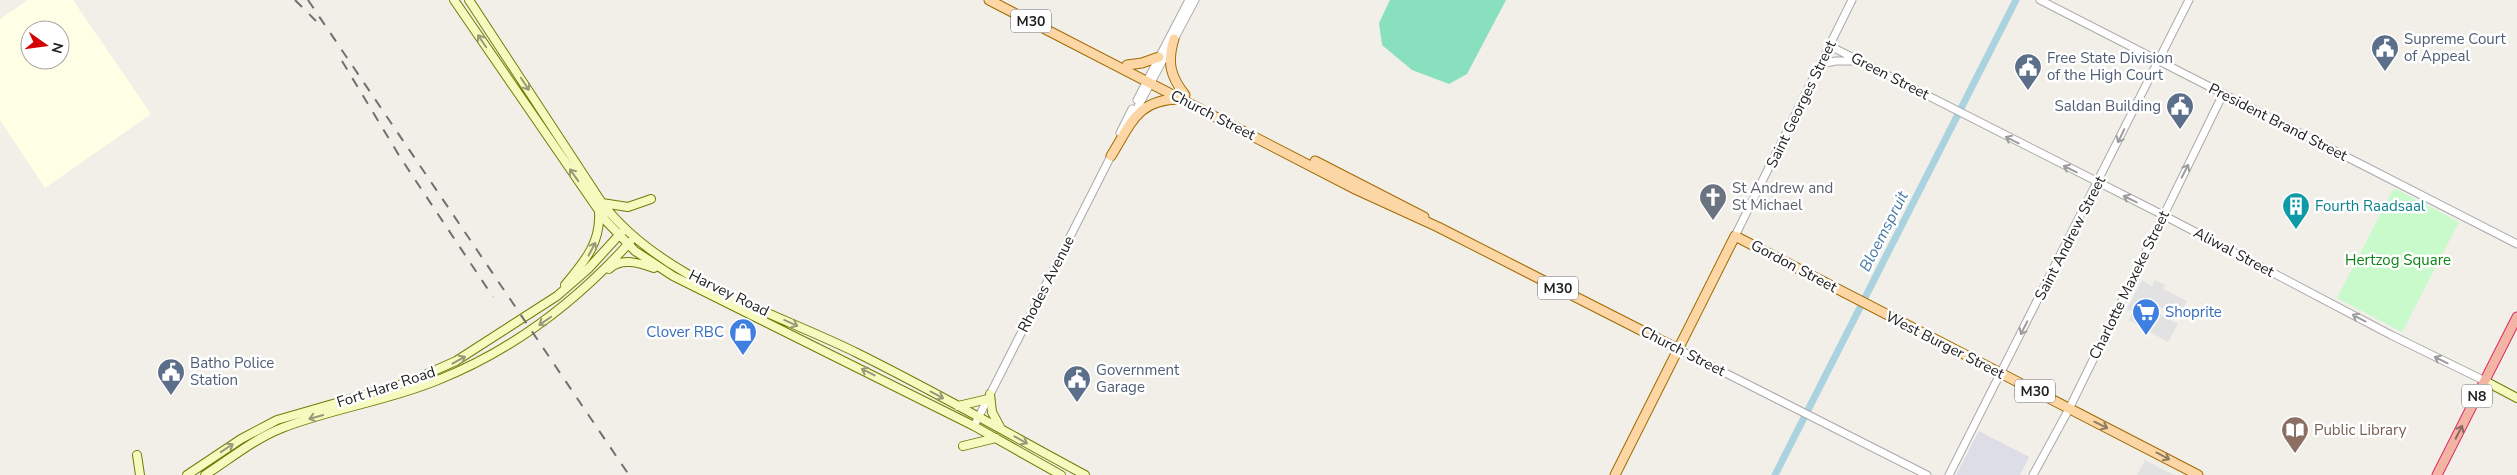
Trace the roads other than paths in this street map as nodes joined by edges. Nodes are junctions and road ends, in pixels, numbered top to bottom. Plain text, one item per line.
1 (454, 0) edge
2 (469, 0) edge
3 (989, 0) edge
4 (1001, 0) edge
5 (1189, 0) edge
6 (1195, 0) edge
7 (1852, 0) edge
8 (2040, 0) edge
9 (2190, 0) edge
10 (1174, 39) junction
11 (1830, 46) junction
12 (1159, 57) junction
13 (1860, 61) junction
14 (2158, 61) junction
15 (1820, 64) junction
16 (1127, 65) junction
17 (1150, 80) junction
18 (2224, 94) junction
19 (1184, 97) junction
20 (1950, 107) joint
21 (1111, 156) junction
22 (2098, 183) junction
23 (651, 200) dead end
24 (600, 207) junction
25 (2163, 215) junction
26 (625, 229) junction
27 (618, 236) junction
28 (1735, 236) junction
29 (634, 238) junction
30 (628, 244) junction
31 (2517, 244) edge
32 (661, 270) junction
33 (1852, 297) joint
34 (550, 301) junction
35 (570, 303) junction
36 (2517, 317) edge
37 (1678, 349) junction
38 (2000, 373) junction
39 (2485, 381) junction
40 (989, 397) junction
41 (2517, 398) edge
42 (958, 406) junction
43 (2069, 409) junction
44 (978, 417) junction
45 (974, 426) junction
46 (1001, 429) junction
47 (996, 438) junction
48 (963, 446) dead end
49 (137, 455) dead end
50 (140, 475) edge
51 (186, 475) edge
52 (205, 475) edge
53 (1061, 475) edge
54 (1084, 475) edge
55 (1615, 475) edge
56 (1928, 475) edge
57 (1949, 475) edge
58 (2033, 475) edge
59 (2198, 475) edge
60 (2437, 475) edge

24 -> 1 main road, Harvey Road
2 -> 24 main road, Harvey Road
3 - 17 main road, Church Street / M30
4 - 16 main road, Church Street / M30
5 - 12 street
6 - 10 street
7 - 11 street, Saint Georges Street
8 - 14 street, President Brand Street
9 - 14 street, Saint Andrew Street
10 - 17 street
10 - 19 main road
11 - 13 street, Green Street
11 - 15 street, Saint Georges Street
12 - 16 main road
12 - 17 street
13 - 15 street
13 - 20 street, Green Street
14 - 18 street, President Brand Street
14 -> 22 street, Saint Andrew Street
15 - 28 street, Saint Georges Street
16 - 17 main road, Church Street / M30
17 - 19 main road, Church Street / M30
17 - 21 street, Rhodes Avenue
25 -> 18 street, Charlotte Maxeke Street
18 - 31 street, President Brand Street
19 - 21 main road
19 - 37 main road, Church Street / M30
22 -> 20 street, Aliwal Street
21 - 40 street, Rhodes Avenue
25 -> 22 street, Aliwal Street
22 -> 38 street, Saint Andrew Street
23 - 24 main road
24 - 26 main road, Harvey Road
24 - 27 main road, Harvey Road
34 -> 24 main road
39 -> 25 street, Aliwal Street
25 - 43 street, Charlotte Maxeke Street
26 - 27 main road, Fort Hare Road
26 - 29 main road, Harvey Road
27 - 30 main road, Harvey Road
27 - 34 main road, Fort Hare Road
28 - 33 main road, Gordon Street / M30
28 - 37 main road, Saint Georges Street
29 - 30 main road, Fort Hare Road
29 -> 42 main road, Harvey Road
30 - 32 main road, Harvey Road
30 - 35 main road, Fort Hare Road
32 - 35 main road
45 -> 32 main road, Harvey Road
33 - 38 main road, West Burger Street / M30
51 -> 34 main road, Fort Hare Road
35 -> 52 main road, Fort Hare Road
36 - 39 highway, N8
37 - 55 main road, Saint Georges Street
37 - 56 street, Church Street
38 - 43 main road, West Burger Street / M30
38 - 57 street, Saint Andrew Street
39 - 41 main road, Aliwal Street
60 -> 39 highway, N8
40 - 42 main road
40 - 44 street, Rhodes Avenue
40 - 46 main road
42 - 44 main road, Harvey Road
43 - 58 street, Charlotte Maxeke Street
43 -> 59 main road, West Burger Street / M30
44 - 45 street, Rhodes Avenue
44 - 46 main road, Harvey Road
45 - 47 main road, Harvey Road
46 -> 54 main road, Harvey Road
47 - 48 main road
47 - 53 main road, Harvey Road
49 - 50 main road

